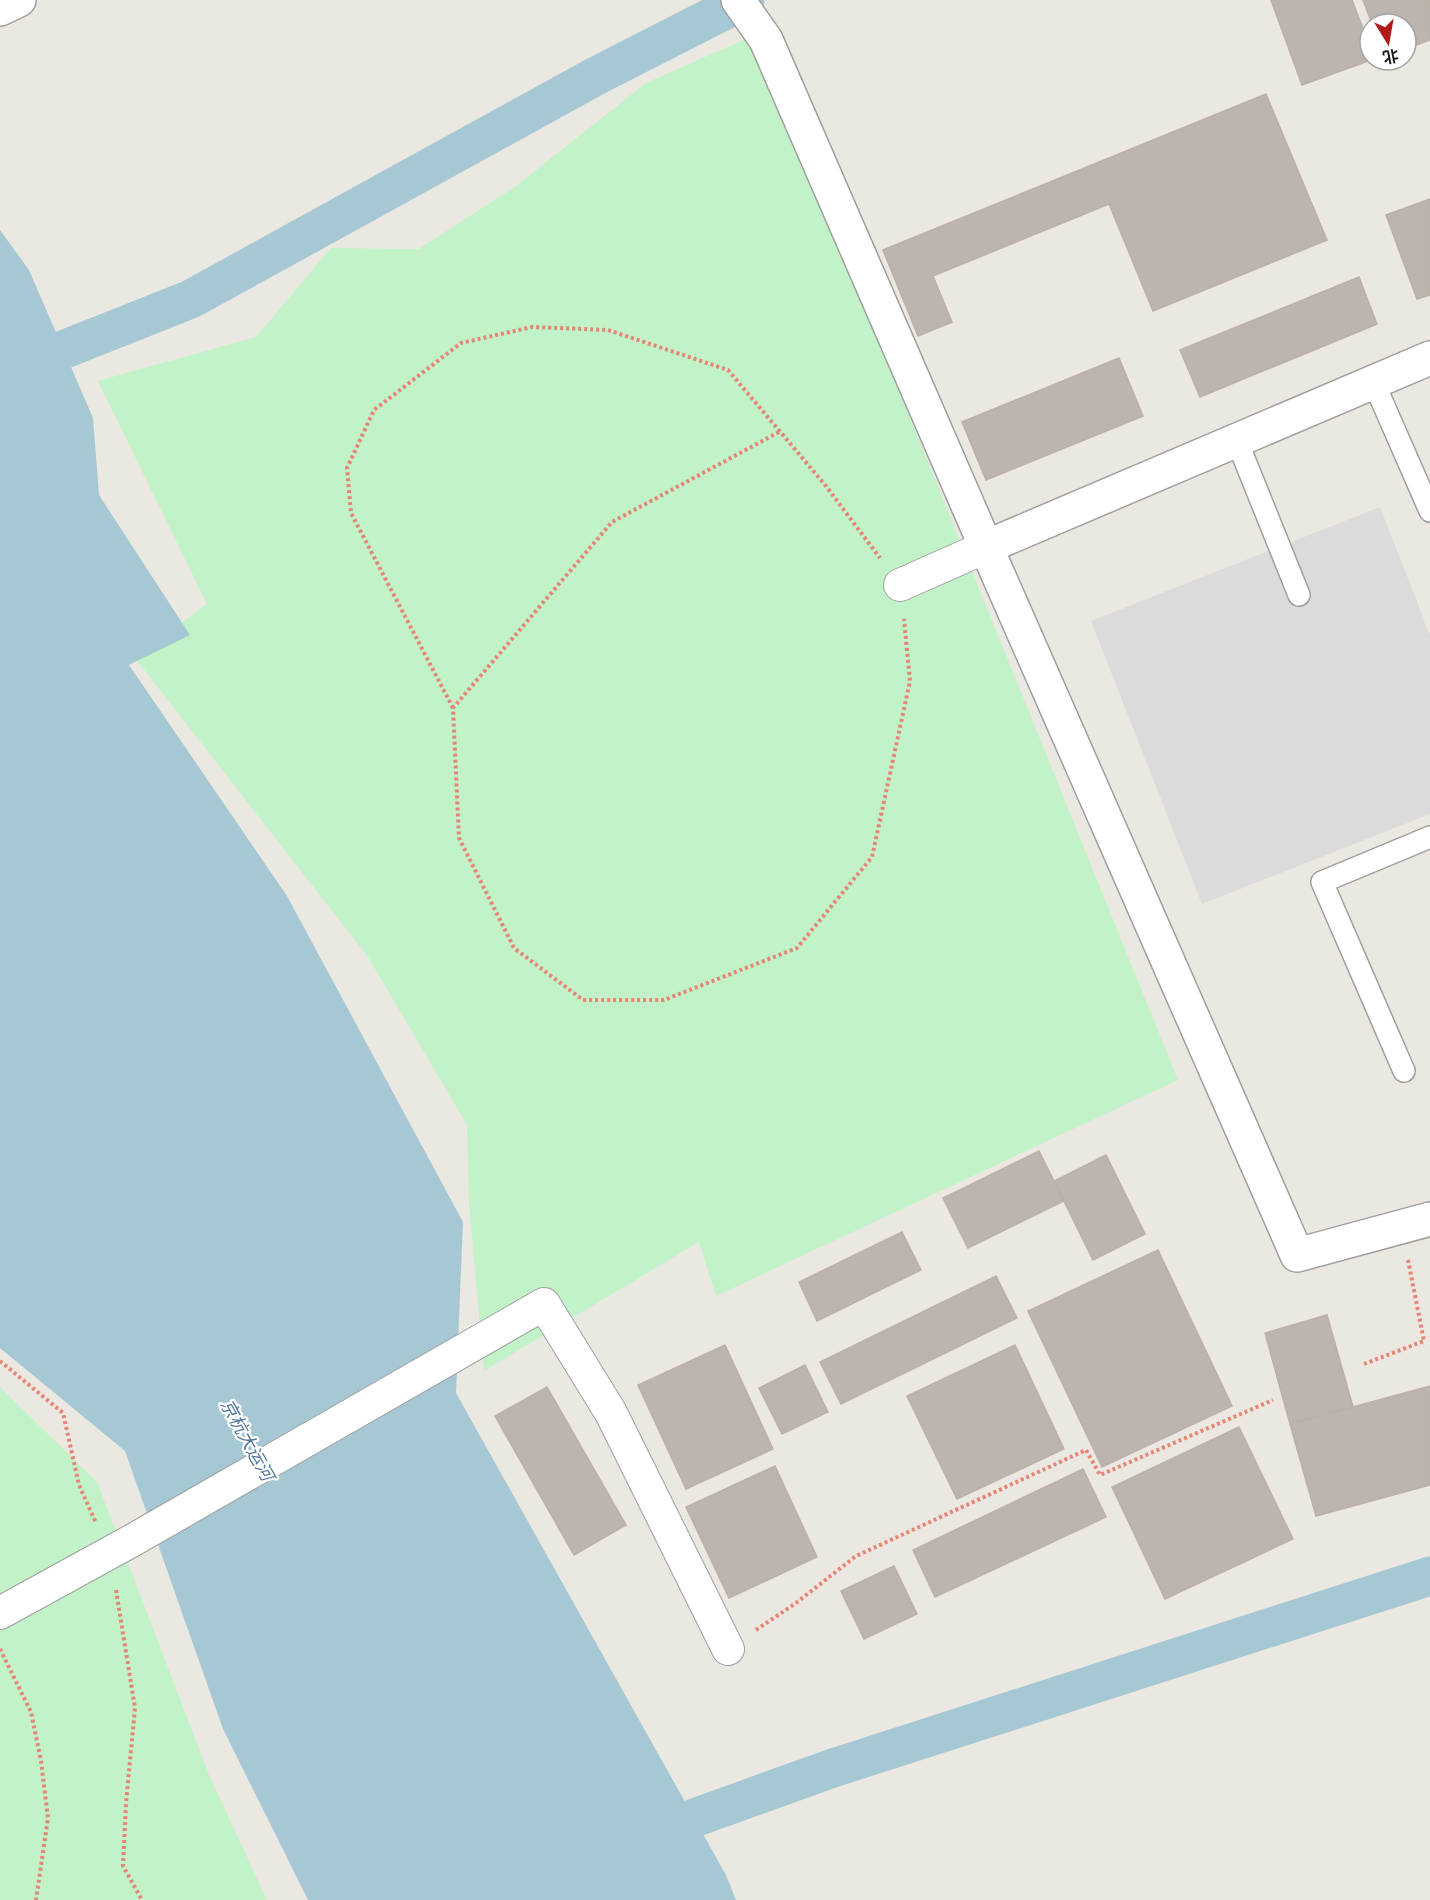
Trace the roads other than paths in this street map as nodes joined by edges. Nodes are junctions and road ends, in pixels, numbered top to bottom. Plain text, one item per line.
1 (19, 0) edge
2 (738, 0) edge
3 (0, 9) edge
4 (1430, 358) edge
5 (1374, 383) junction
6 (1237, 441) junction
7 (1430, 511) edge
8 (986, 547) junction
9 (900, 585) road end
10 (1299, 595) dead end
11 (1430, 837) edge
12 (1404, 1071) dead end
13 (1415, 1223) edge
14 (0, 1613) edge
15 (728, 1649) road end

1 - 3 street
2 - 8 street
4 - 5 street
5 - 6 street
5 - 7 lane
6 - 8 street
6 - 10 lane
8 - 9 street
8 - 13 street
11 - 12 lane
14 - 15 street

